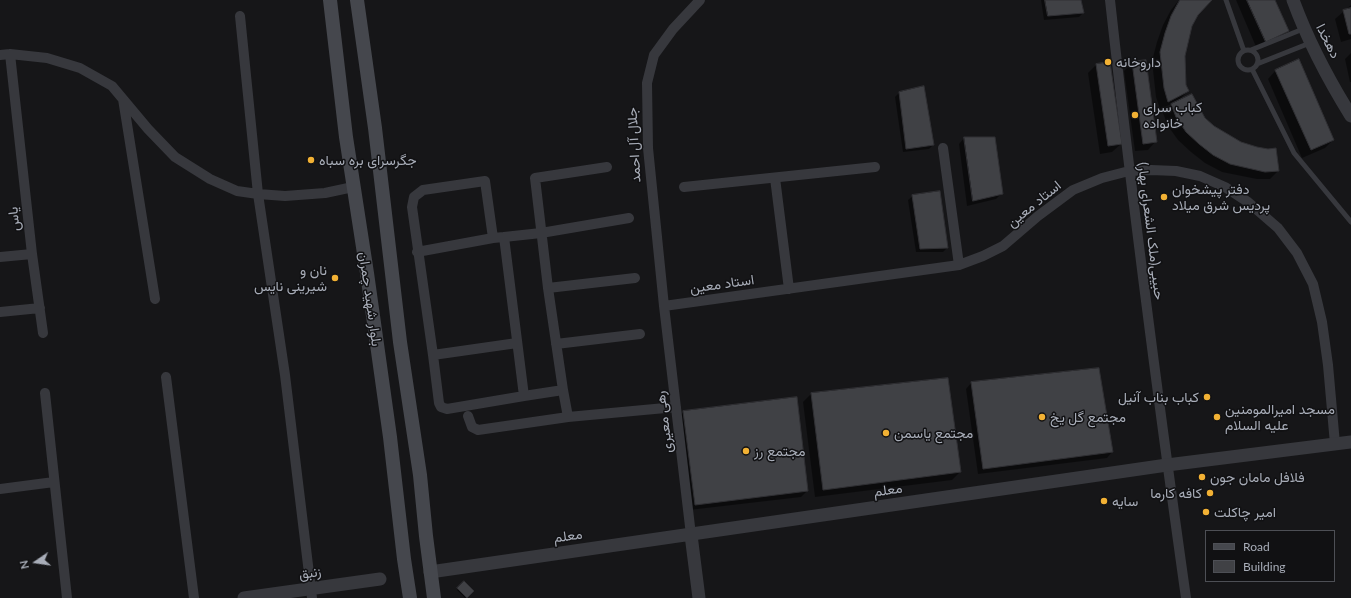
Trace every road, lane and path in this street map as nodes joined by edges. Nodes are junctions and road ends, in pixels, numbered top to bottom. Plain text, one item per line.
1 (330, 0) edge
2 (357, 0) edge
3 (700, 0) edge
4 (1110, 0) edge
5 (1226, 0) edge
6 (1293, 0) edge
7 (240, 16) dead end
8 (1304, 29) junction
9 (1310, 42) junction
10 (1252, 50) junction
11 (1244, 51) junction
12 (5, 55) edge
13 (1257, 64) junction
14 (1252, 69) junction
15 (123, 100) junction
16 (1351, 116) edge
17 (943, 148) dead end
18 (607, 166) dead end
19 (875, 167) dead end
20 (1129, 171) junction
21 (774, 178) junction
22 (353, 187) junction
23 (684, 187) dead end
24 (258, 194) junction
25 (629, 218) dead end
26 (1351, 222) edge
27 (541, 232) junction
28 (504, 237) junction
29 (493, 238) junction
30 (418, 252) junction
31 (32, 254) junction
32 (0, 257) edge
33 (959, 265) junction
34 (635, 278) dead end
35 (548, 288) junction
36 (789, 289) junction
37 (154, 299) dead end
38 (664, 306) junction
39 (40, 308) junction
40 (0, 312) edge
41 (43, 333) dead end
42 (640, 334) dead end
43 (517, 343) junction
44 (556, 344) junction
45 (434, 356) junction
46 (166, 377) dead end
47 (563, 390) junction
48 (45, 393) dead end
49 (524, 396) junction
50 (676, 407) junction
51 (468, 416) dead end
52 (568, 417) junction
53 (1351, 442) edge
54 (1335, 444) junction
55 (1167, 465) junction
56 (54, 482) junction
57 (0, 488) edge
58 (691, 535) junction
59 (430, 572) junction
60 (407, 577) junction
61 (380, 580) dead end
62 (312, 594) edge
63 (66, 598) edge
64 (194, 598) edge
65 (244, 598) edge
66 (410, 598) edge
67 (434, 598) edge
68 (699, 598) edge
69 (1186, 598) edge

1 - 22 main road, بلوار شهید چمران
2 - 59 main road, بلوار شهید چمران
3 - 38 street, جلال آل احمد
4 - 20 street, حبیبی(ملک الشعرای بهار)
5 - 11 lane
6 - 8 street, دهخدا
7 - 24 street
8 - 9 street, دهخدا
8 - 10 lane
9 - 13 lane
9 - 16 street, دهخدا
10 - 11 lane
10 - 13 lane
11 - 14 lane
12 - 15 street
12 - 31 street, یاس
13 - 14 lane
14 - 26 lane
15 - 24 street
15 - 37 street
17 - 33 street
18 - 27 street
19 - 21 street
20 - 33 street, استاد معین
20 - 54 street, استاد معین
20 - 55 street, حبیبی(ملک الشعرای بهار)
21 - 23 street
21 - 36 street
22 - 24 street
22 - 60 main road, بلوار شهید چمران
24 - 62 street
25 - 27 street
27 - 28 street
27 - 35 street
28 - 29 street
28 - 43 street
29 - 30 street
29 - 30 street
30 - 45 street
31 - 32 street
31 - 39 street, یاس
33 - 36 street, استاد معین
34 - 35 street
35 - 44 street
36 - 38 street, استاد معین
38 - 50 street, رهی معیری
39 - 40 street
39 - 41 street, یاس
42 - 44 street
43 - 45 street
43 - 49 street
44 - 47 street
45 - 49 street
46 - 64 street
47 - 49 street
47 - 52 street
48 - 56 street
50 - 52 street
50 - 58 street, رهی معیری
51 - 52 street
53 - 54 street, معلم
54 - 55 street, معلم
55 - 58 street, معلم
55 - 69 street, حبیبی(ملک الشعرای بهار)
56 - 57 street
56 - 63 street
58 - 59 street, معلم
58 - 68 street
59 - 60 main road
59 - 67 main road, بلوار شهید چمران
60 - 66 main road, بلوار شهید چمران
61 - 62 street, زنبق
62 - 65 street, زنبق

